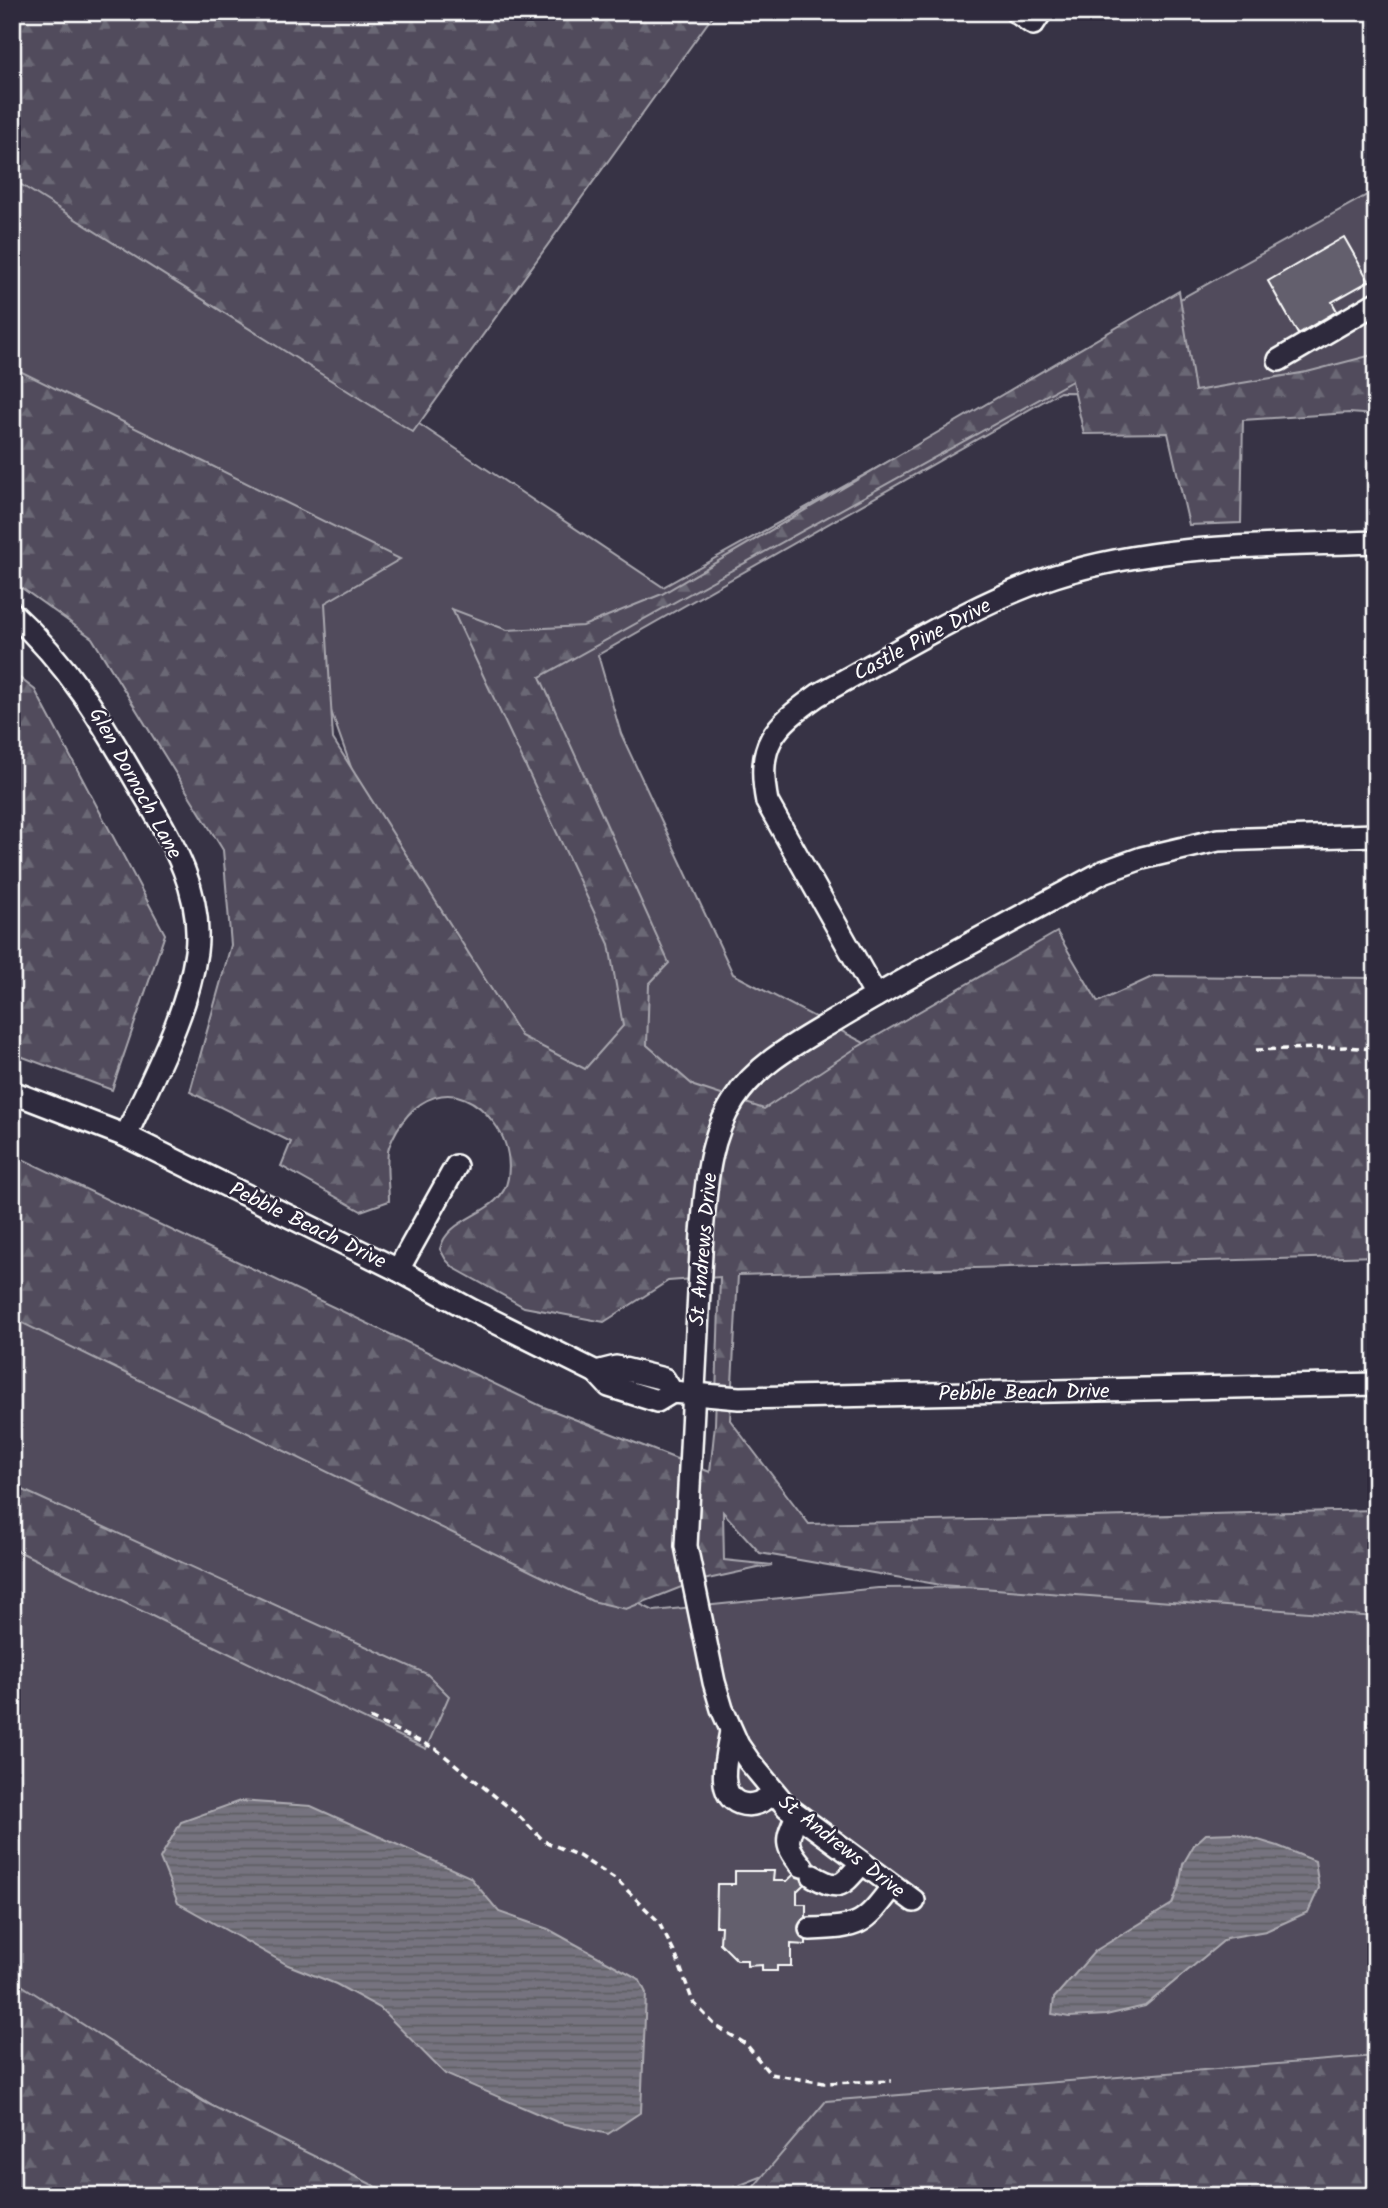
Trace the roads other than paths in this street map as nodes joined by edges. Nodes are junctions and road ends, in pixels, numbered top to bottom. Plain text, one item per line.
1 (1016, 12) edge
2 (1041, 12) edge
3 (1376, 303) edge
4 (1279, 360) dead end
5 (1376, 542) edge
6 (12, 613) edge
7 (1376, 835) edge
8 (876, 996) junction
9 (12, 1092) edge
10 (126, 1136) junction
11 (456, 1166) dead end
12 (398, 1270) junction
13 (1376, 1384) edge
14 (683, 1393) junction
15 (731, 1731) junction
16 (774, 1793) junction
17 (797, 1815) junction
18 (862, 1863) junction
19 (893, 1886) junction
20 (914, 1901) dead end
21 (810, 1929) dead end

1 - 2 street
3 - 4 street
5 - 8 street, Castle Pine Drive
6 - 10 street, Glen Dornoch Lane
7 - 8 street, St Andrews Drive
8 - 14 street, St Andrews Drive
9 - 10 street, Pebble Beach Drive
10 - 12 street, Pebble Beach Drive
11 - 12 street
12 - 14 street, Pebble Beach Drive
13 - 14 street, Pebble Beach Drive
14 - 15 street, St Andrews Drive
15 - 16 street, St Andrews Drive
15 - 16 street
16 - 17 street, St Andrews Drive
17 - 18 street, St Andrews Drive
17 - 18 street
18 - 19 street, St Andrews Drive
19 - 20 street, St Andrews Drive
19 - 21 street

